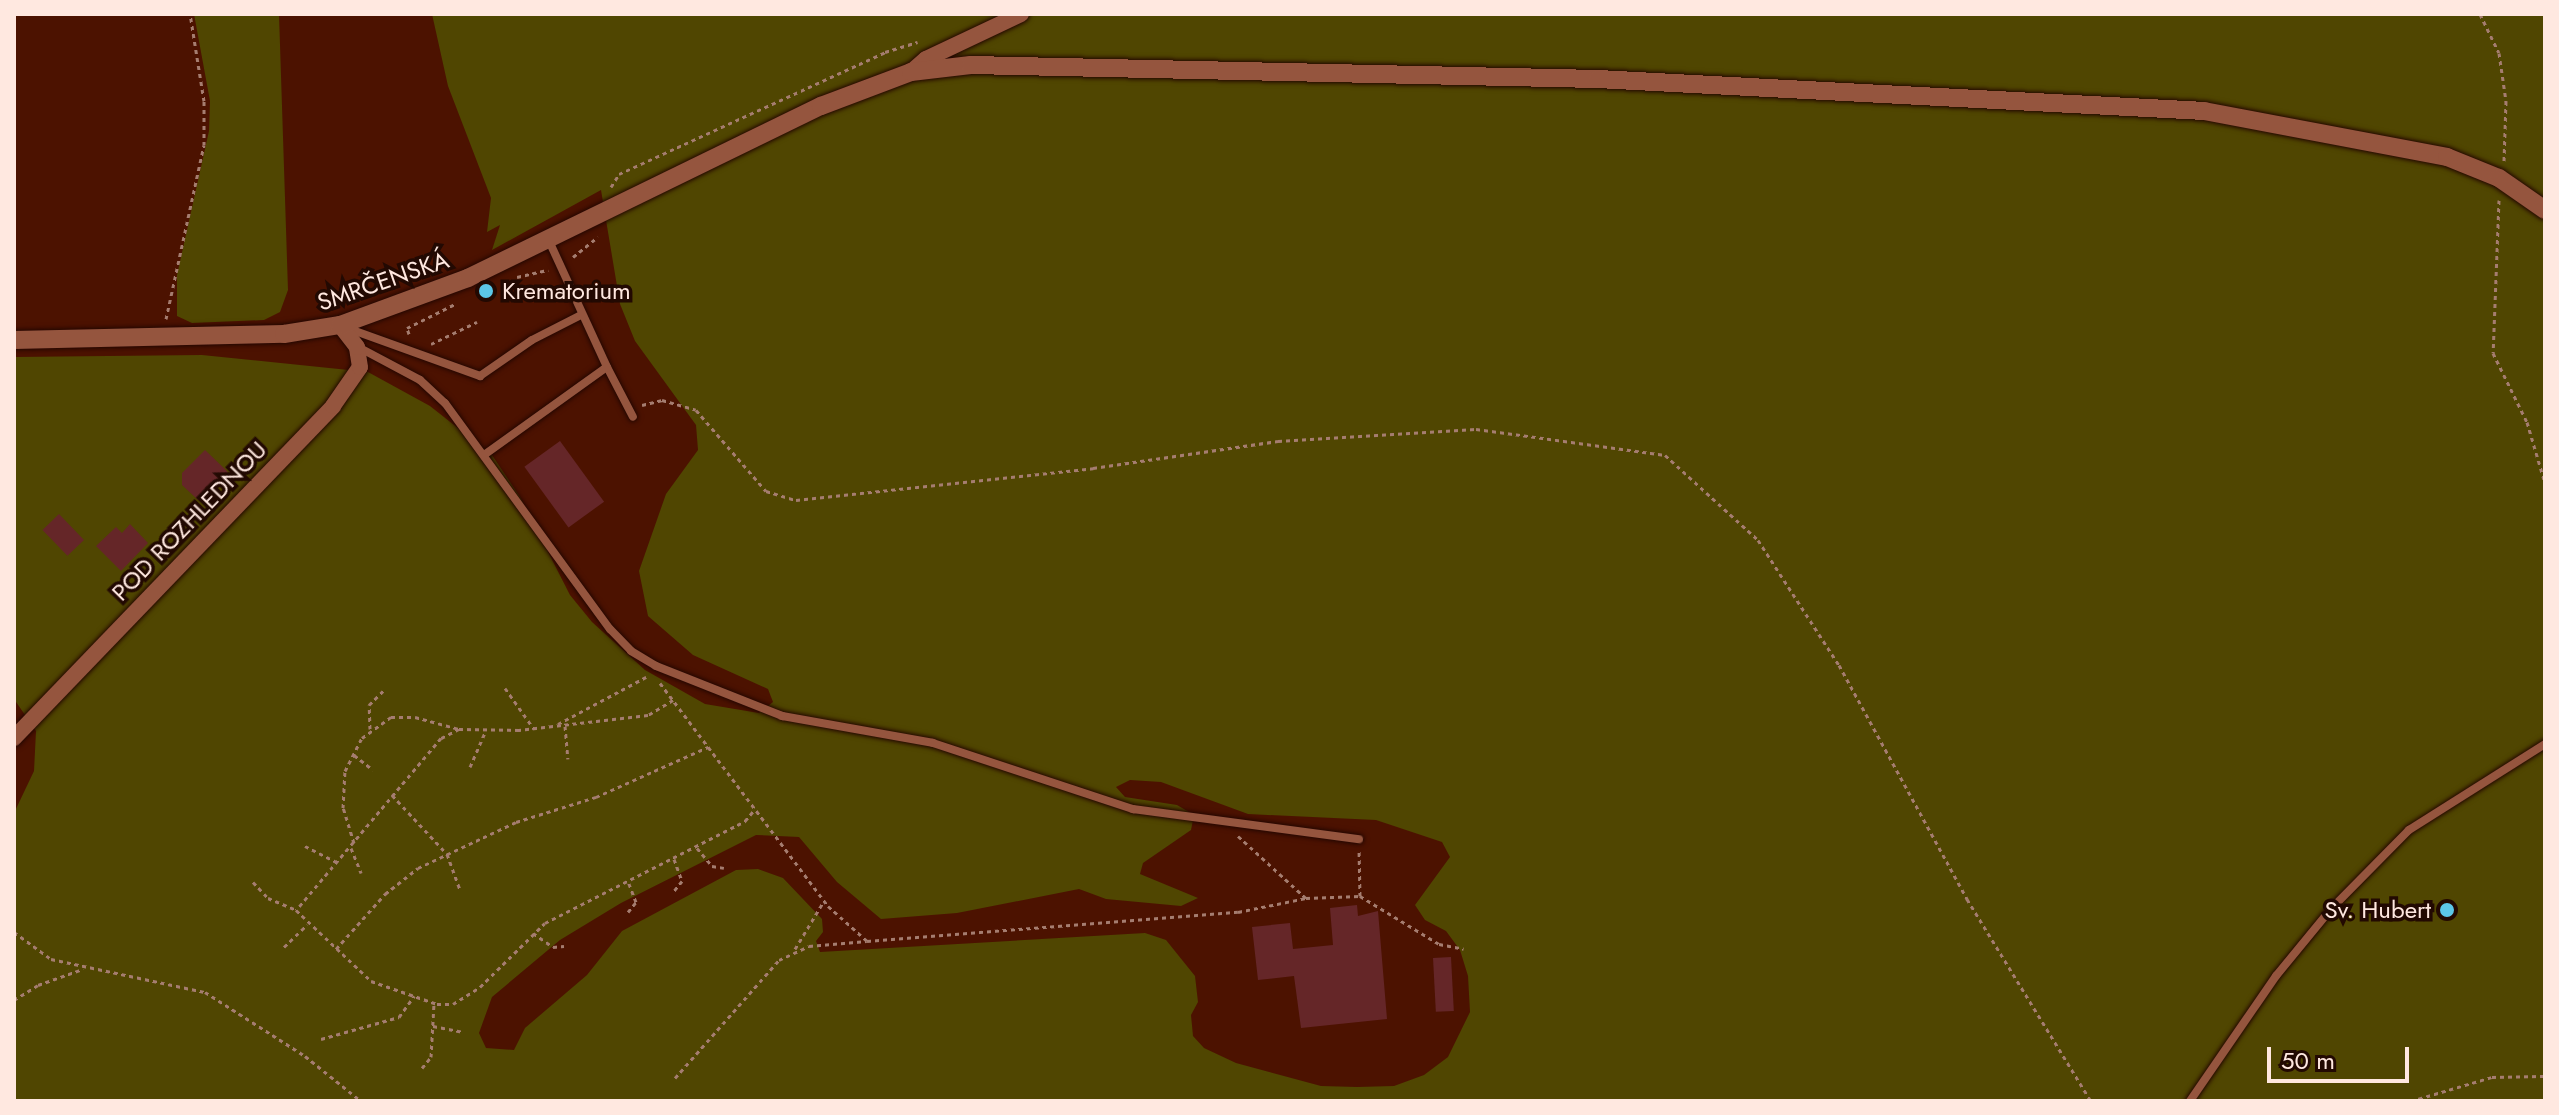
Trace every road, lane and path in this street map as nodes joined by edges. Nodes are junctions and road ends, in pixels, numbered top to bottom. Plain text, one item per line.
1 (190, 14) edge
2 (1021, 14) edge
3 (2480, 14) edge
4 (947, 48) junction
5 (911, 72) junction
6 (2499, 178) junction
7 (618, 202) junction
8 (2545, 210) edge
9 (600, 235) dead end
10 (547, 238) junction
11 (559, 265) junction
12 (506, 282) dead end
13 (468, 298) dead end
14 (581, 315) junction
15 (477, 322) dead end
16 (340, 325) junction
17 (164, 338) junction
18 (14, 340) edge
19 (357, 347) junction
20 (607, 367) junction
21 (630, 413) joint
22 (484, 455) junction
23 (2545, 483) edge
24 (641, 657) junction
25 (651, 671) junction
26 (505, 688) dead end
27 (383, 691) dead end
28 (673, 700) junction
29 (565, 726) junction
30 (553, 727) junction
31 (370, 729) junction
32 (459, 729) junction
33 (534, 729) junction
34 (487, 730) junction
35 (14, 738) edge
36 (2545, 744) edge
37 (708, 747) junction
38 (354, 754) junction
39 (568, 759) dead end
40 (470, 767) dead end
41 (373, 770) dead end
42 (392, 795) junction
43 (755, 809) junction
44 (1221, 821) junction
45 (1359, 839) joint
46 (305, 846) dead end
47 (353, 846) junction
48 (696, 846) junction
49 (447, 854) junction
50 (673, 858) junction
51 (339, 863) junction
52 (724, 868) dead end
53 (361, 873) dead end
54 (628, 881) junction
55 (253, 882) dead end
56 (460, 889) dead end
57 (674, 891) dead end
58 (1360, 896) junction
59 (1306, 898) junction
60 (824, 901) junction
61 (296, 910) junction
62 (628, 912) dead end
63 (309, 924) junction
64 (14, 932) edge
65 (533, 933) junction
66 (867, 941) junction
67 (564, 946) dead end
68 (284, 947) dead end
69 (336, 949) junction
70 (1464, 949) dead end
71 (793, 951) junction
72 (85, 968) junction
73 (414, 996) junction
74 (14, 1000) edge
75 (434, 1003) junction
76 (433, 1026) junction
77 (463, 1032) dead end
78 (321, 1039) dead end
79 (422, 1068) dead end
80 (2545, 1076) edge
81 (675, 1078) dead end
82 (361, 1101) edge
83 (2091, 1101) edge
84 (2190, 1101) edge
85 (2411, 1101) edge

1 - 17 path
2 - 4 street
3 - 6 path
4 - 5 street
4 - 7 path
5 - 6 street, SMRČENSKÁ
5 - 7 street, SMRČENSKÁ
6 - 8 street, SMRČENSKÁ
6 - 23 path
7 - 10 street, SMRČENSKÁ
9 - 11 path
10 - 11 lane
10 - 16 street, SMRČENSKÁ
11 - 12 path
11 - 14 lane
13 - 15 path
14 - 16 lane
14 - 20 lane
16 - 17 street, SMRČENSKÁ
16 - 19 street
17 - 18 street, SMRČENSKÁ
19 - 22 lane
19 - 35 street, POD ROZHLEDNOU
20 - 21 lane
20 - 22 lane
21 - 83 path
22 - 24 lane
24 - 25 path
24 - 44 lane
25 - 28 path
25 - 30 path
26 - 33 path
27 - 31 path
28 - 29 path
28 - 37 path
29 - 30 path
29 - 39 path
30 - 33 path
31 - 32 path
31 - 38 path
32 - 34 path
32 - 42 path
33 - 34 path
34 - 40 path
36 - 84 lane
37 - 43 path
37 - 49 path
38 - 41 path
38 - 47 path
42 - 47 path
42 - 49 path
43 - 48 path
43 - 60 path
44 - 45 lane
44 - 59 path
45 - 58 path
46 - 51 path
47 - 51 path
47 - 53 path
48 - 50 path
48 - 52 path
49 - 56 path
49 - 69 path
50 - 54 path
50 - 57 path
51 - 61 path
54 - 62 path
54 - 65 path
55 - 61 path
58 - 59 path
58 - 70 path
59 - 66 path
60 - 66 path
60 - 71 path
61 - 63 path
63 - 68 path
63 - 69 path
64 - 72 path
65 - 67 path
65 - 75 path
66 - 71 path
69 - 73 path
71 - 81 path
72 - 74 path
72 - 82 path
73 - 75 path
73 - 78 path
75 - 76 path
76 - 77 path
76 - 79 path
80 - 85 path

